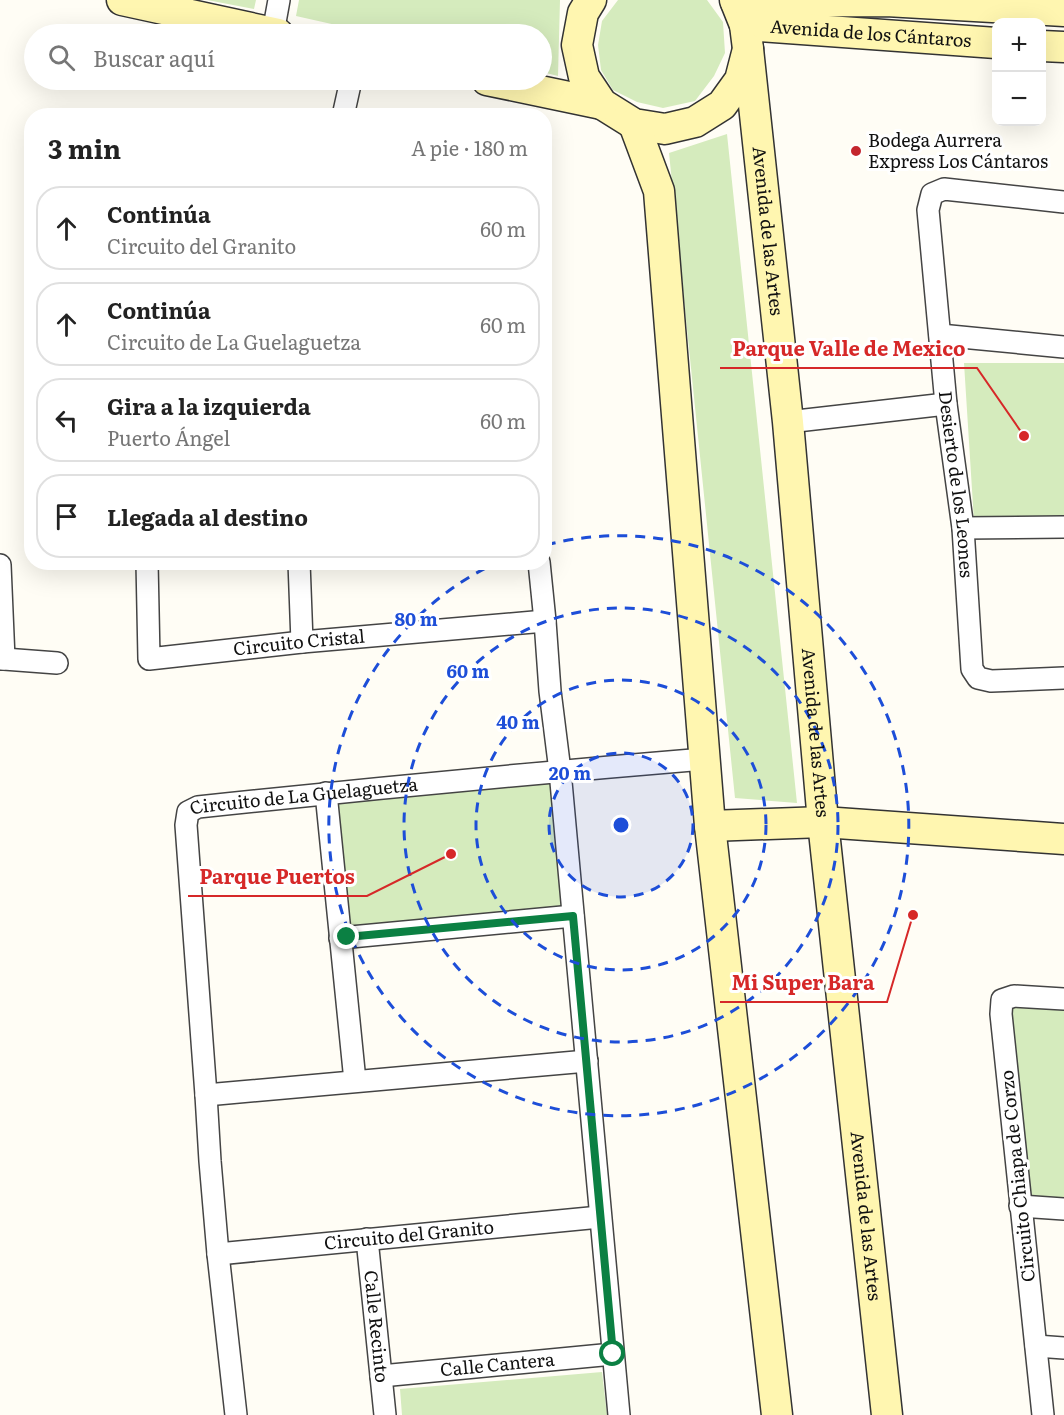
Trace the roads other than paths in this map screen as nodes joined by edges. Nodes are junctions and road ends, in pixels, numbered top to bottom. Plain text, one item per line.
1 (122, 0) edge
2 (279, 0) edge
3 (591, 0) edge
4 (1064, 11) edge
5 (741, 19) edge
6 (231, 24) edge
7 (277, 24) edge
8 (992, 43) edge
9 (1046, 46) edge
10 (1064, 47) edge
11 (349, 90) edge
12 (535, 90) edge
13 (602, 104) junction
14 (345, 108) edge
15 (634, 124) junction
16 (1064, 202) edge
17 (940, 335) junction
18 (1064, 347) edge
19 (946, 404) junction
20 (788, 422) junction
21 (1064, 527) edge
22 (963, 528) junction
23 (0, 565) edge
24 (147, 570) edge
25 (299, 570) edge
26 (540, 570) edge
27 (545, 621) junction
28 (302, 642) junction
29 (2, 659) edge
30 (57, 663) dead end
31 (1064, 678) edge
32 (704, 759) junction
33 (560, 771) junction
34 (326, 794) junction
35 (823, 822) junction
36 (710, 826) junction
37 (1064, 839) edge
38 (573, 916) junction
39 (340, 938) junction
40 (1064, 999) edge
41 (587, 1060) junction
42 (355, 1081) junction
43 (207, 1095) junction
44 (1020, 1206) junction
45 (1064, 1209) edge
46 (600, 1216) junction
47 (367, 1239) junction
48 (218, 1254) junction
49 (1036, 1346) junction
50 (1064, 1348) edge
51 (613, 1354) junction
52 (381, 1376) junction
53 (236, 1415) edge
54 (385, 1415) edge
55 (619, 1415) edge
56 (777, 1415) edge
57 (887, 1415) edge
58 (1043, 1415) edge

1 - 6 street
2 - 7 street
3 - 13 street
4 - 5 street, Avenida de los Cántaros
5 - 8 street, Avenida de los Cántaros
5 - 15 street
5 - 20 street, Avenida de las Artes
9 - 10 street
11 - 14 street
12 - 13 street
13 - 15 street
15 - 32 street
16 - 17 street, Desierto de los Leones
17 - 18 street
17 - 19 street, Desierto de los Leones
19 - 20 street
19 - 22 street, Desierto de los Leones
20 - 35 street, Avenida de las Artes
21 - 22 street
22 - 31 street, Desierto de los Leones
23 - 29 street
24 - 28 street, Circuito Cristal
25 - 28 street
26 - 27 street
27 - 28 street, Circuito Cristal
27 - 33 street
29 - 30 street
32 - 33 street, Circuito de La Guelaguetza
32 - 36 street
33 - 34 street, Circuito de La Guelaguetza
33 - 38 street
34 - 39 street
34 - 43 street, Circuito de La Guelaguetza
35 - 36 street
35 - 37 street
35 - 57 street, Avenida de las Artes
36 - 56 street
38 - 39 street
38 - 41 street
39 - 42 street
40 - 44 street, Circuito Chiapa de Corzo
41 - 42 street
41 - 46 street
42 - 43 street
43 - 48 street, Circuito de La Guelaguetza
44 - 45 street
44 - 49 street, Circuito Chiapa de Corzo
46 - 47 street, Circuito del Granito
46 - 51 street
47 - 48 street, Circuito del Granito
47 - 52 street, Calle Recinto
48 - 53 street
49 - 50 street
49 - 58 street, Circuito Chiapa de Corzo
51 - 52 street, Calle Cantera
51 - 55 street
52 - 54 street, Calle Recinto

